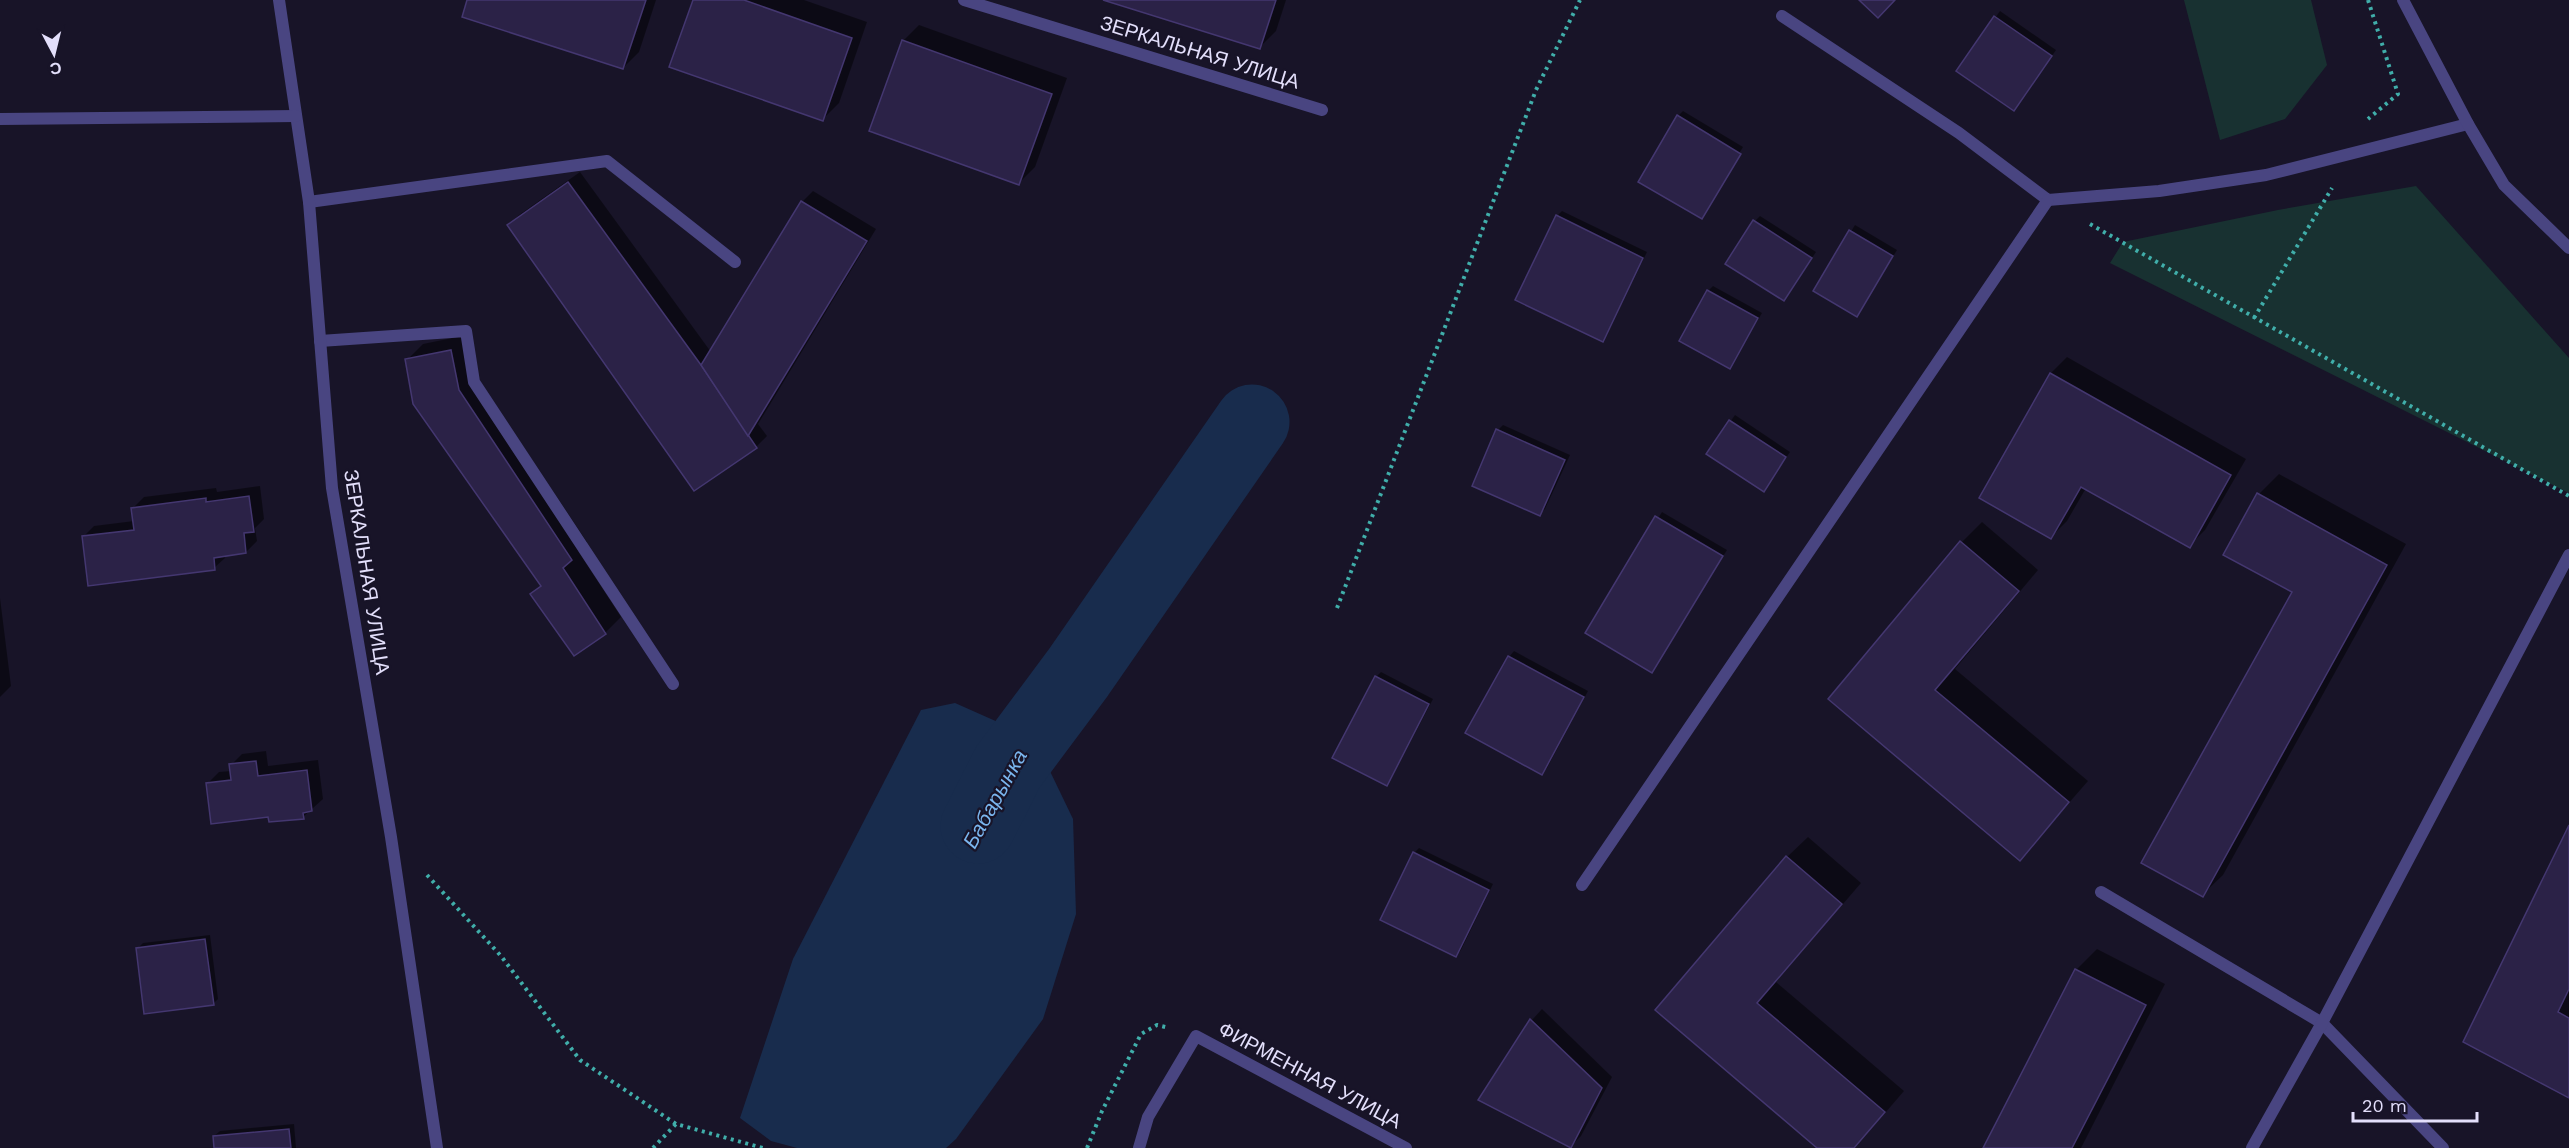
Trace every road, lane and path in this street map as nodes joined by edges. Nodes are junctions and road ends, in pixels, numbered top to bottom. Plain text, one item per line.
1 (279, 0) edge
2 (963, 0) edge
3 (1580, 0) edge
4 (2368, 0) edge
5 (2403, 0) edge
6 (1782, 16) dead end
7 (1322, 110) dead end
8 (296, 116) junction
9 (0, 119) edge
10 (2468, 124) junction
11 (2361, 125) dead end
12 (2354, 151) junction
13 (2067, 198) junction
14 (2048, 200) junction
15 (309, 202) junction
16 (2569, 248) edge
17 (735, 262) dead end
18 (2254, 318) junction
19 (320, 341) junction
20 (2569, 496) edge
21 (2569, 555) edge
22 (1337, 608) dead end
23 (673, 684) dead end
24 (391, 837) junction
25 (1582, 885) dead end
26 (2102, 892) dead end
27 (2322, 1023) junction
28 (1196, 1036) junction
29 (676, 1124) junction
30 (437, 1148) edge
31 (653, 1148) edge
32 (763, 1148) edge
33 (1087, 1148) edge
34 (1139, 1148) edge
35 (1406, 1148) edge
36 (2253, 1148) edge
37 (2443, 1148) edge

1 - 8 street, ЗЕРКАЛЬНАЯ УЛИЦА
2 - 7 street, ЗЕРКАЛЬНАЯ УЛИЦА
3 - 22 path
4 - 11 path
5 - 10 street
6 - 14 street
8 - 9 street
8 - 15 street, ЗЕРКАЛЬНАЯ УЛИЦА
10 - 12 street
10 - 16 street
12 - 13 street
12 - 18 path
13 - 14 street
13 - 18 path
14 - 25 street
15 - 17 street
15 - 19 street, ЗЕРКАЛЬНАЯ УЛИЦА
18 - 20 path
19 - 23 street
19 - 24 street, ЗЕРКАЛЬНАЯ УЛИЦА
21 - 27 street
24 - 29 path
24 - 30 street, ЗЕРКАЛЬНАЯ УЛИЦА
26 - 27 street
27 - 36 street
27 - 37 street
28 - 33 path
28 - 34 street
28 - 35 street, ФИРМЕННАЯ УЛИЦА
29 - 31 path
29 - 32 path

